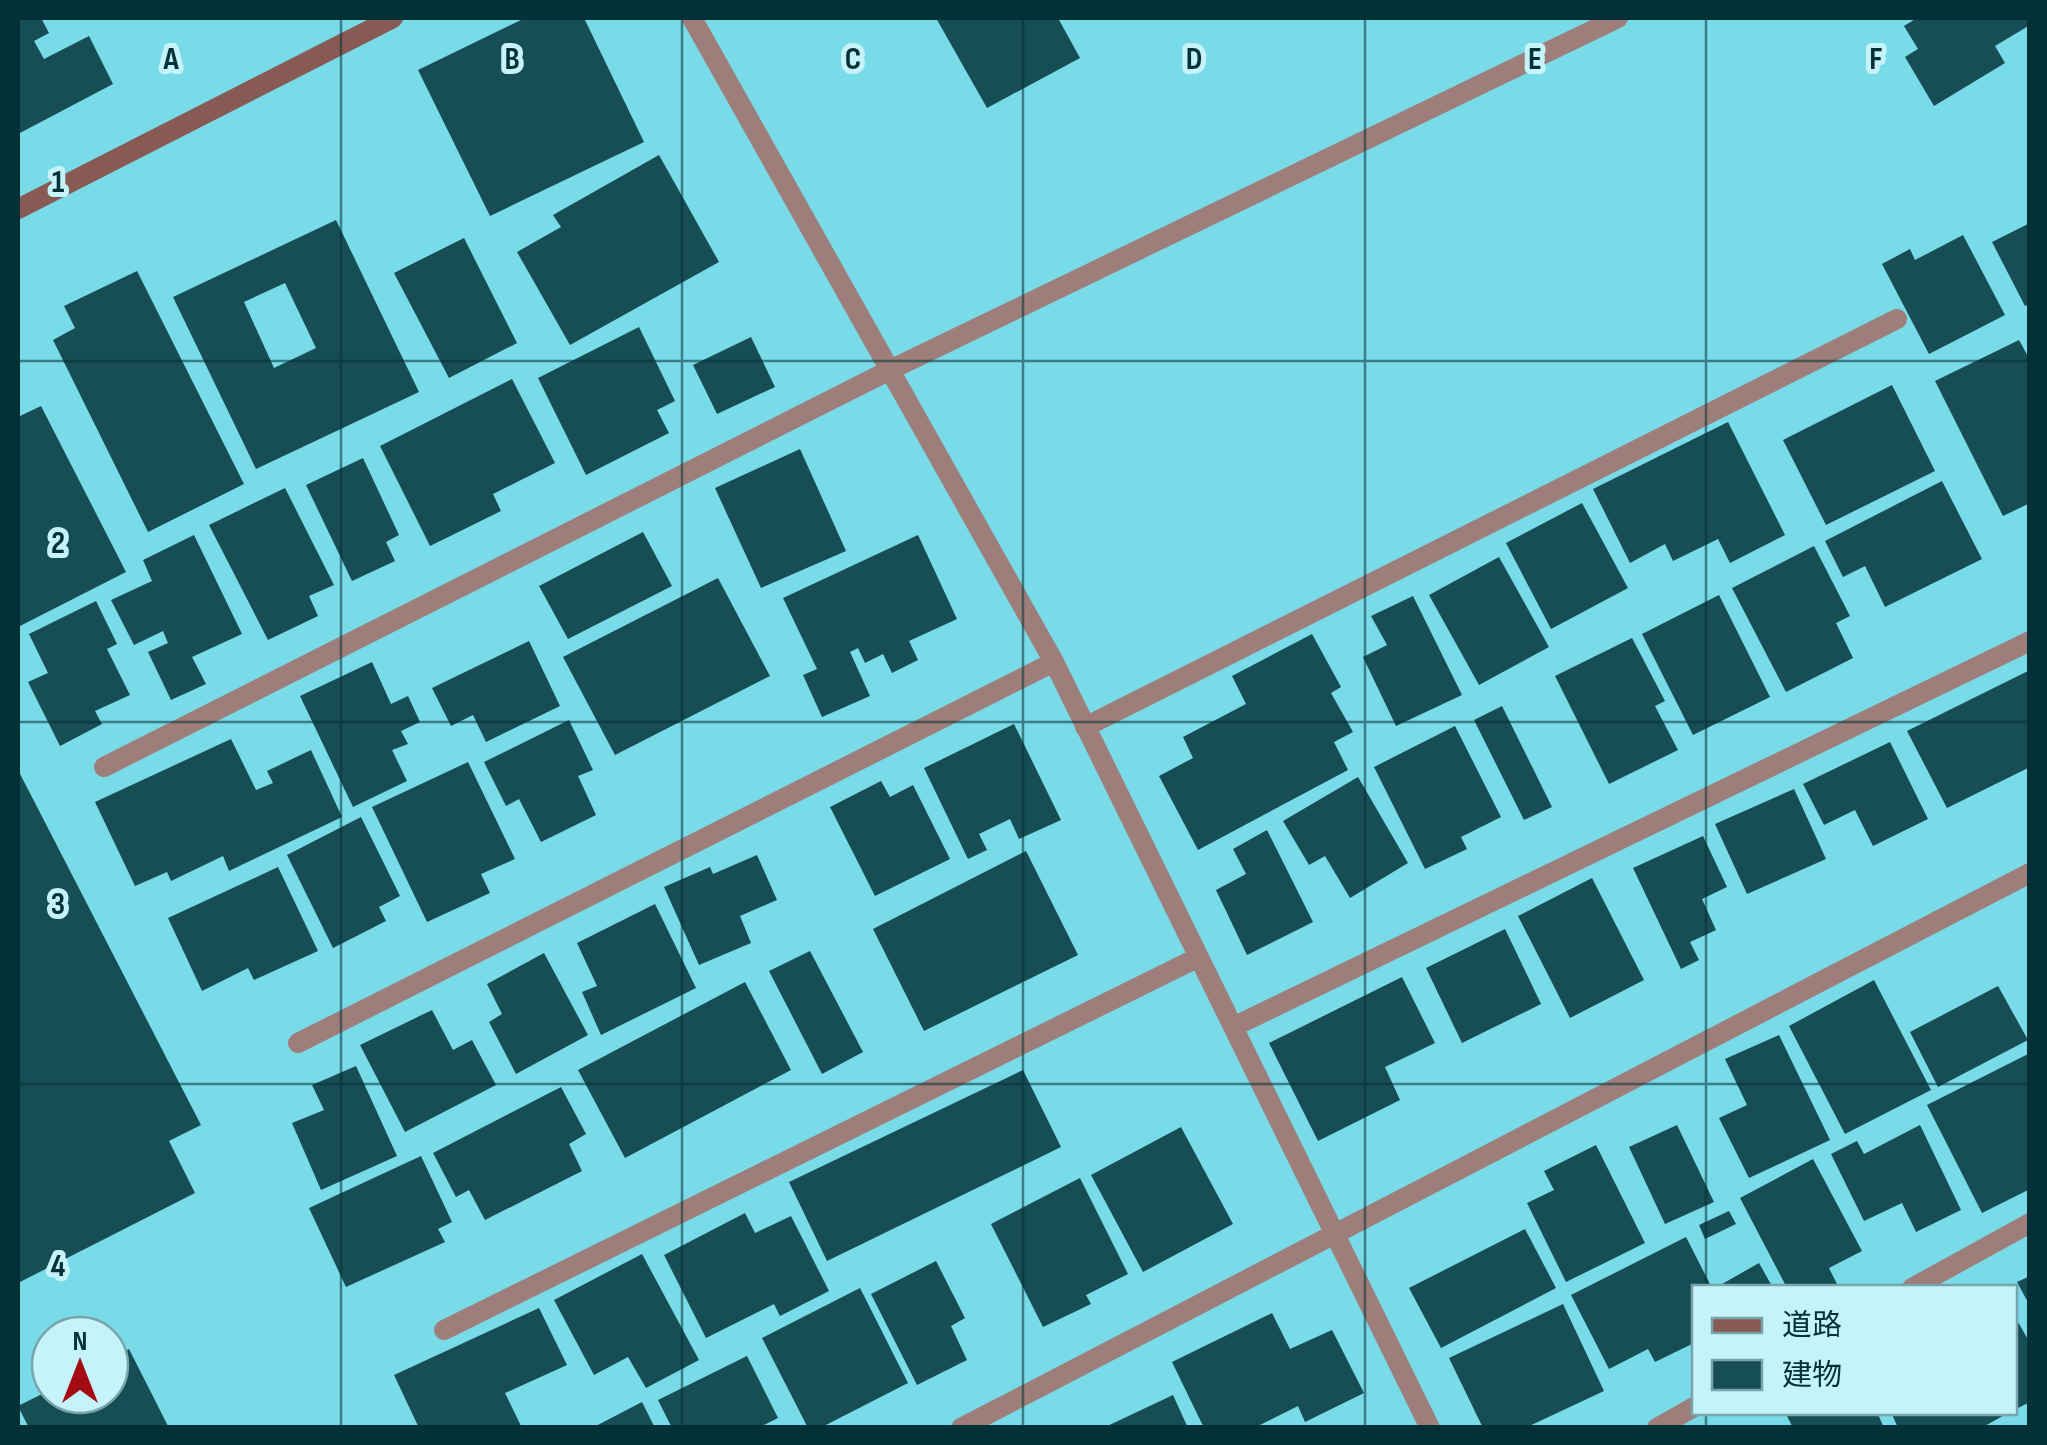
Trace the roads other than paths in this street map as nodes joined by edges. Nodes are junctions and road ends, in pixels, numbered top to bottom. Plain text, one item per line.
1 (393, 18) edge
2 (692, 18) edge
3 (1618, 18) edge
4 (18, 209) edge
5 (1898, 319) dead end
6 (890, 370) junction
7 (2030, 641) edge
8 (1054, 662) junction
9 (1086, 727) junction
10 (104, 767) dead end
11 (2030, 873) edge
12 (1199, 957) junction
13 (1233, 1027) junction
14 (298, 1042) dead end
15 (2030, 1223) edge
16 (1336, 1236) junction
17 (1917, 1285) edge
18 (444, 1330) dead end
19 (1692, 1408) edge
20 (960, 1428) edge
21 (1430, 1428) edge
22 (1656, 1428) edge

1 - 4 street
2 - 6 street
3 - 6 street
5 - 9 street
6 - 8 street
6 - 10 street
7 - 13 street
8 - 9 street
8 - 14 street
9 - 12 street
11 - 16 street
12 - 13 street
12 - 18 street
13 - 16 street
15 - 17 street
16 - 20 street
16 - 21 street
19 - 22 street

